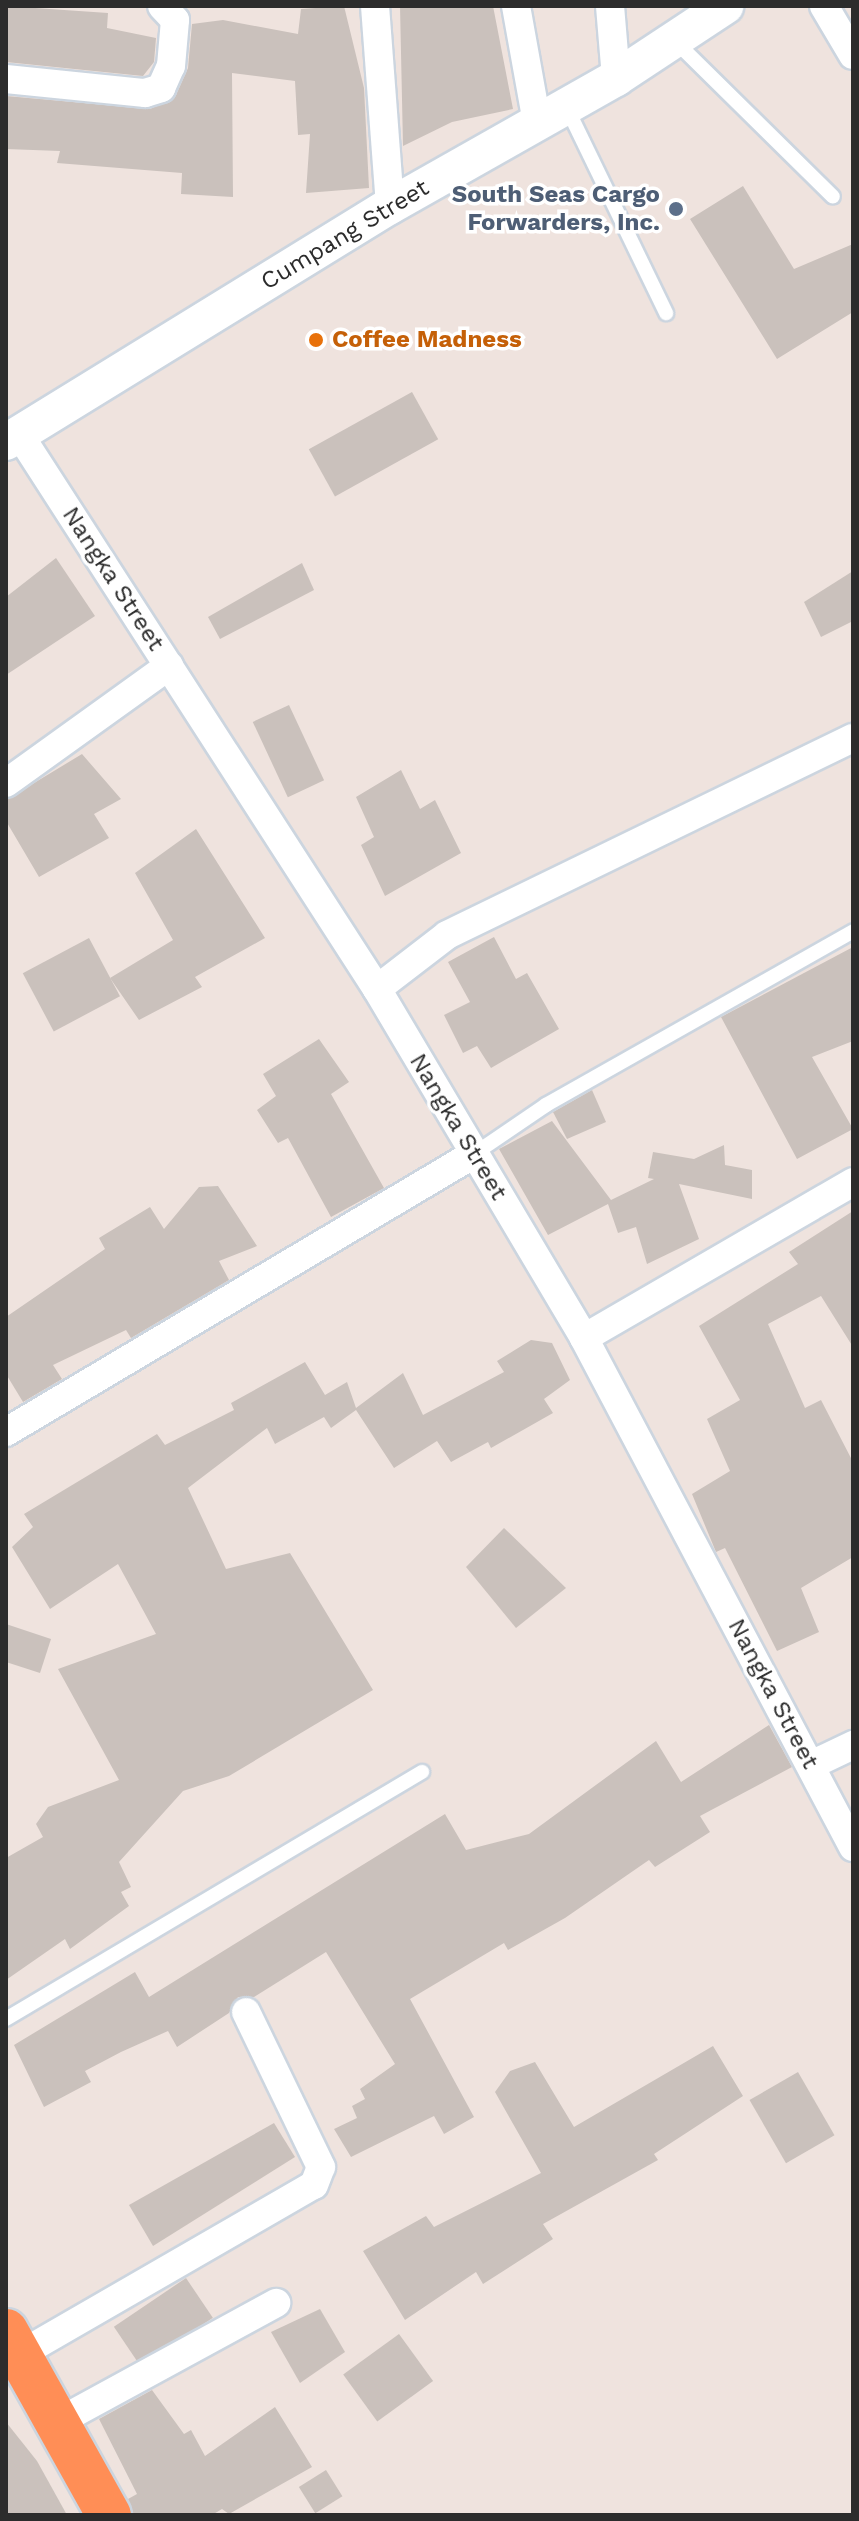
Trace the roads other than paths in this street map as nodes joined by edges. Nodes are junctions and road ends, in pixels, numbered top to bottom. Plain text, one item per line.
1 (162, 6) edge
2 (375, 6) edge
3 (516, 6) edge
4 (610, 6) edge
5 (824, 6) edge
6 (715, 9) edge
7 (674, 40) junction
8 (853, 55) edge
9 (616, 78) junction
10 (6, 79) edge
11 (551, 114) junction
12 (833, 197) dead end
13 (390, 206) junction
14 (666, 313) dead end
15 (13, 438) edge
16 (169, 666) junction
17 (853, 738) edge
18 (6, 783) edge
19 (853, 931) edge
20 (377, 989) junction
21 (474, 1154) junction
22 (853, 1182) edge
23 (584, 1338) junction
24 (6, 1432) edge
25 (853, 1745) edge
26 (811, 1765) junction
27 (422, 1772) dead end
28 (853, 1847) edge
29 (246, 2012) dead end
30 (6, 2019) edge
31 (276, 2303) dead end
32 (12, 2343) edge
33 (56, 2423) junction
34 (109, 2515) edge

1 - 10 street
2 - 13 street
3 - 11 street
4 - 9 street
5 - 8 street
6 - 7 street, Cumpang Street
7 - 9 street, Cumpang Street
7 - 12 lane
9 - 11 street, Cumpang Street
11 - 13 street, Cumpang Street
11 - 14 lane
13 - 15 street, Cumpang Street
15 - 16 street, Nangka Street
16 - 18 street
16 - 20 street, Nangka Street
17 - 20 street
19 - 21 lane
20 - 21 street, Nangka Street
21 - 23 street, Nangka Street
21 - 24 street
22 - 23 street
23 - 26 street, Nangka Street
25 - 26 street
26 - 28 street, Nangka Street
27 - 30 lane
29 - 32 street
31 - 33 street
32 - 33 highway
33 - 34 highway

